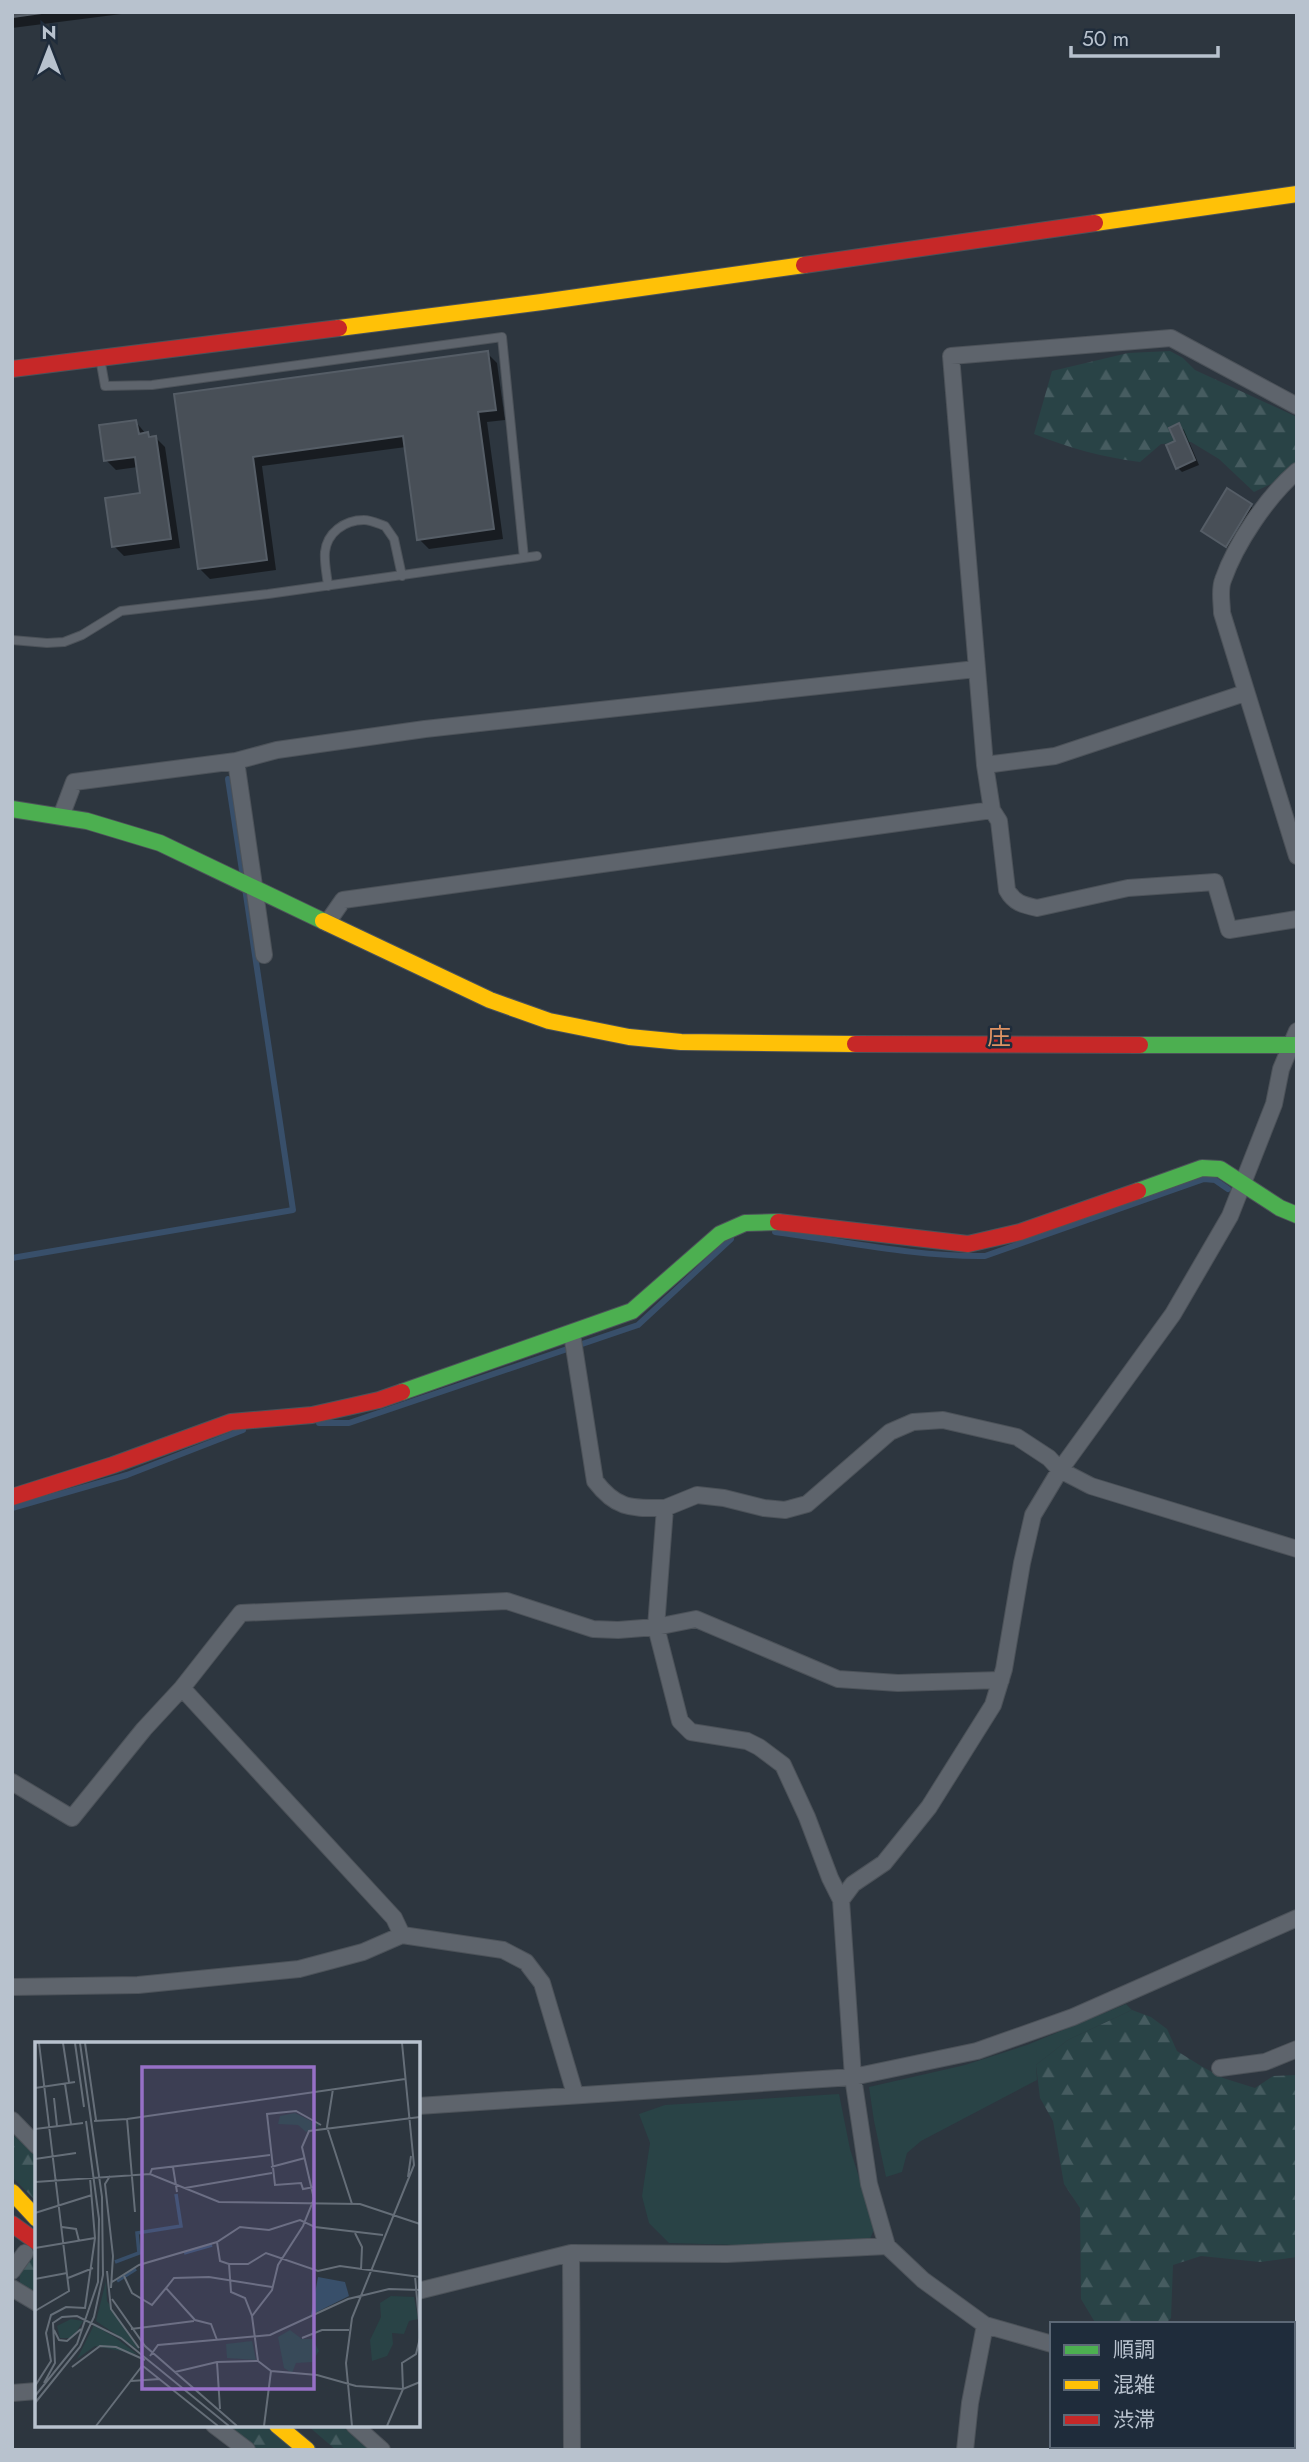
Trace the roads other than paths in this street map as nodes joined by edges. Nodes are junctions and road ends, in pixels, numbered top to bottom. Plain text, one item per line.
1 (1297, 194) edge
2 (100, 359) junction
3 (12, 369) edge
4 (1297, 406) edge
5 (1297, 471) edge
6 (537, 556) dead end
7 (524, 558) junction
8 (402, 576) junction
9 (328, 586) junction
10 (12, 640) edge
11 (976, 669) junction
12 (1245, 693) junction
13 (236, 761) junction
14 (985, 765) junction
15 (12, 809) edge
16 (992, 810) junction
17 (62, 814) junction
18 (1297, 856) edge
19 (253, 887) junction
20 (1297, 919) edge
21 (327, 923) junction
22 (264, 955) dead end
23 (1295, 1040) edge
24 (1242, 1184) junction
25 (1297, 1214) edge
26 (572, 1334) junction
27 (1060, 1469) junction
28 (12, 1497) edge
29 (665, 1508) junction
30 (1297, 1549) edge
31 (656, 1627) junction
32 (1001, 1680) junction
33 (182, 1688) junction
34 (12, 1782) edge
35 (841, 1900) junction
36 (1297, 1918) edge
37 (402, 1935) junction
38 (12, 1987) edge
39 (1297, 2049) edge
40 (1220, 2068) dead end
41 (852, 2077) junction
42 (575, 2094) junction
43 (420, 2106) edge
44 (23, 2127) edge
45 (35, 2143) edge
46 (12, 2192) edge
47 (12, 2207) edge
48 (35, 2217) edge
49 (12, 2224) edge
50 (35, 2224) edge
51 (12, 2237) edge
52 (887, 2246) junction
53 (33, 2248) edge
54 (571, 2253) junction
55 (12, 2271) edge
56 (12, 2288) edge
57 (420, 2291) edge
58 (35, 2302) edge
59 (985, 2325) junction
60 (1050, 2343) edge
61 (35, 2391) edge
62 (12, 2393) edge
63 (217, 2427) edge
64 (279, 2427) edge
65 (298, 2427) edge
66 (356, 2427) edge
67 (247, 2450) edge
68 (307, 2450) edge
69 (326, 2450) edge
70 (382, 2450) edge
71 (572, 2450) edge
72 (965, 2450) edge

1 - 2 main road
2 - 3 main road
2 - 7 lane
4 - 11 street
5 - 12 street
6 - 7 lane
7 - 8 lane
8 - 9 lane
8 - 9 lane
9 - 10 lane
11 - 13 street
11 - 14 street
12 - 14 street
12 - 18 street
13 - 17 street
13 - 19 street
14 - 16 street
15 - 17 main road
16 - 20 street
16 - 21 street
17 - 19 main road
19 - 21 main road
19 - 22 street
21 - 23 main road
23 - 24 street
24 - 25 main road
24 - 26 main road
24 - 27 street
26 - 28 main road
26 - 29 street
27 - 29 street
27 - 30 street
27 - 32 street
29 - 31 street
31 - 32 street
31 - 33 street
31 - 35 street
32 - 35 street
33 - 34 street
33 - 37 street
35 - 41 street
36 - 41 street
37 - 38 street
37 - 42 street
39 - 40 street
41 - 42 street
41 - 52 street
42 - 43 street
44 - 45 street
46 - 48 main road
47 - 50 main road
49 - 53 main road
51 - 53 main road
52 - 54 street
52 - 59 street
53 - 55 street
54 - 57 street
54 - 71 street
56 - 58 street
59 - 60 street
59 - 72 street
61 - 62 street
63 - 67 street
64 - 68 main road
65 - 69 main road
66 - 70 street

